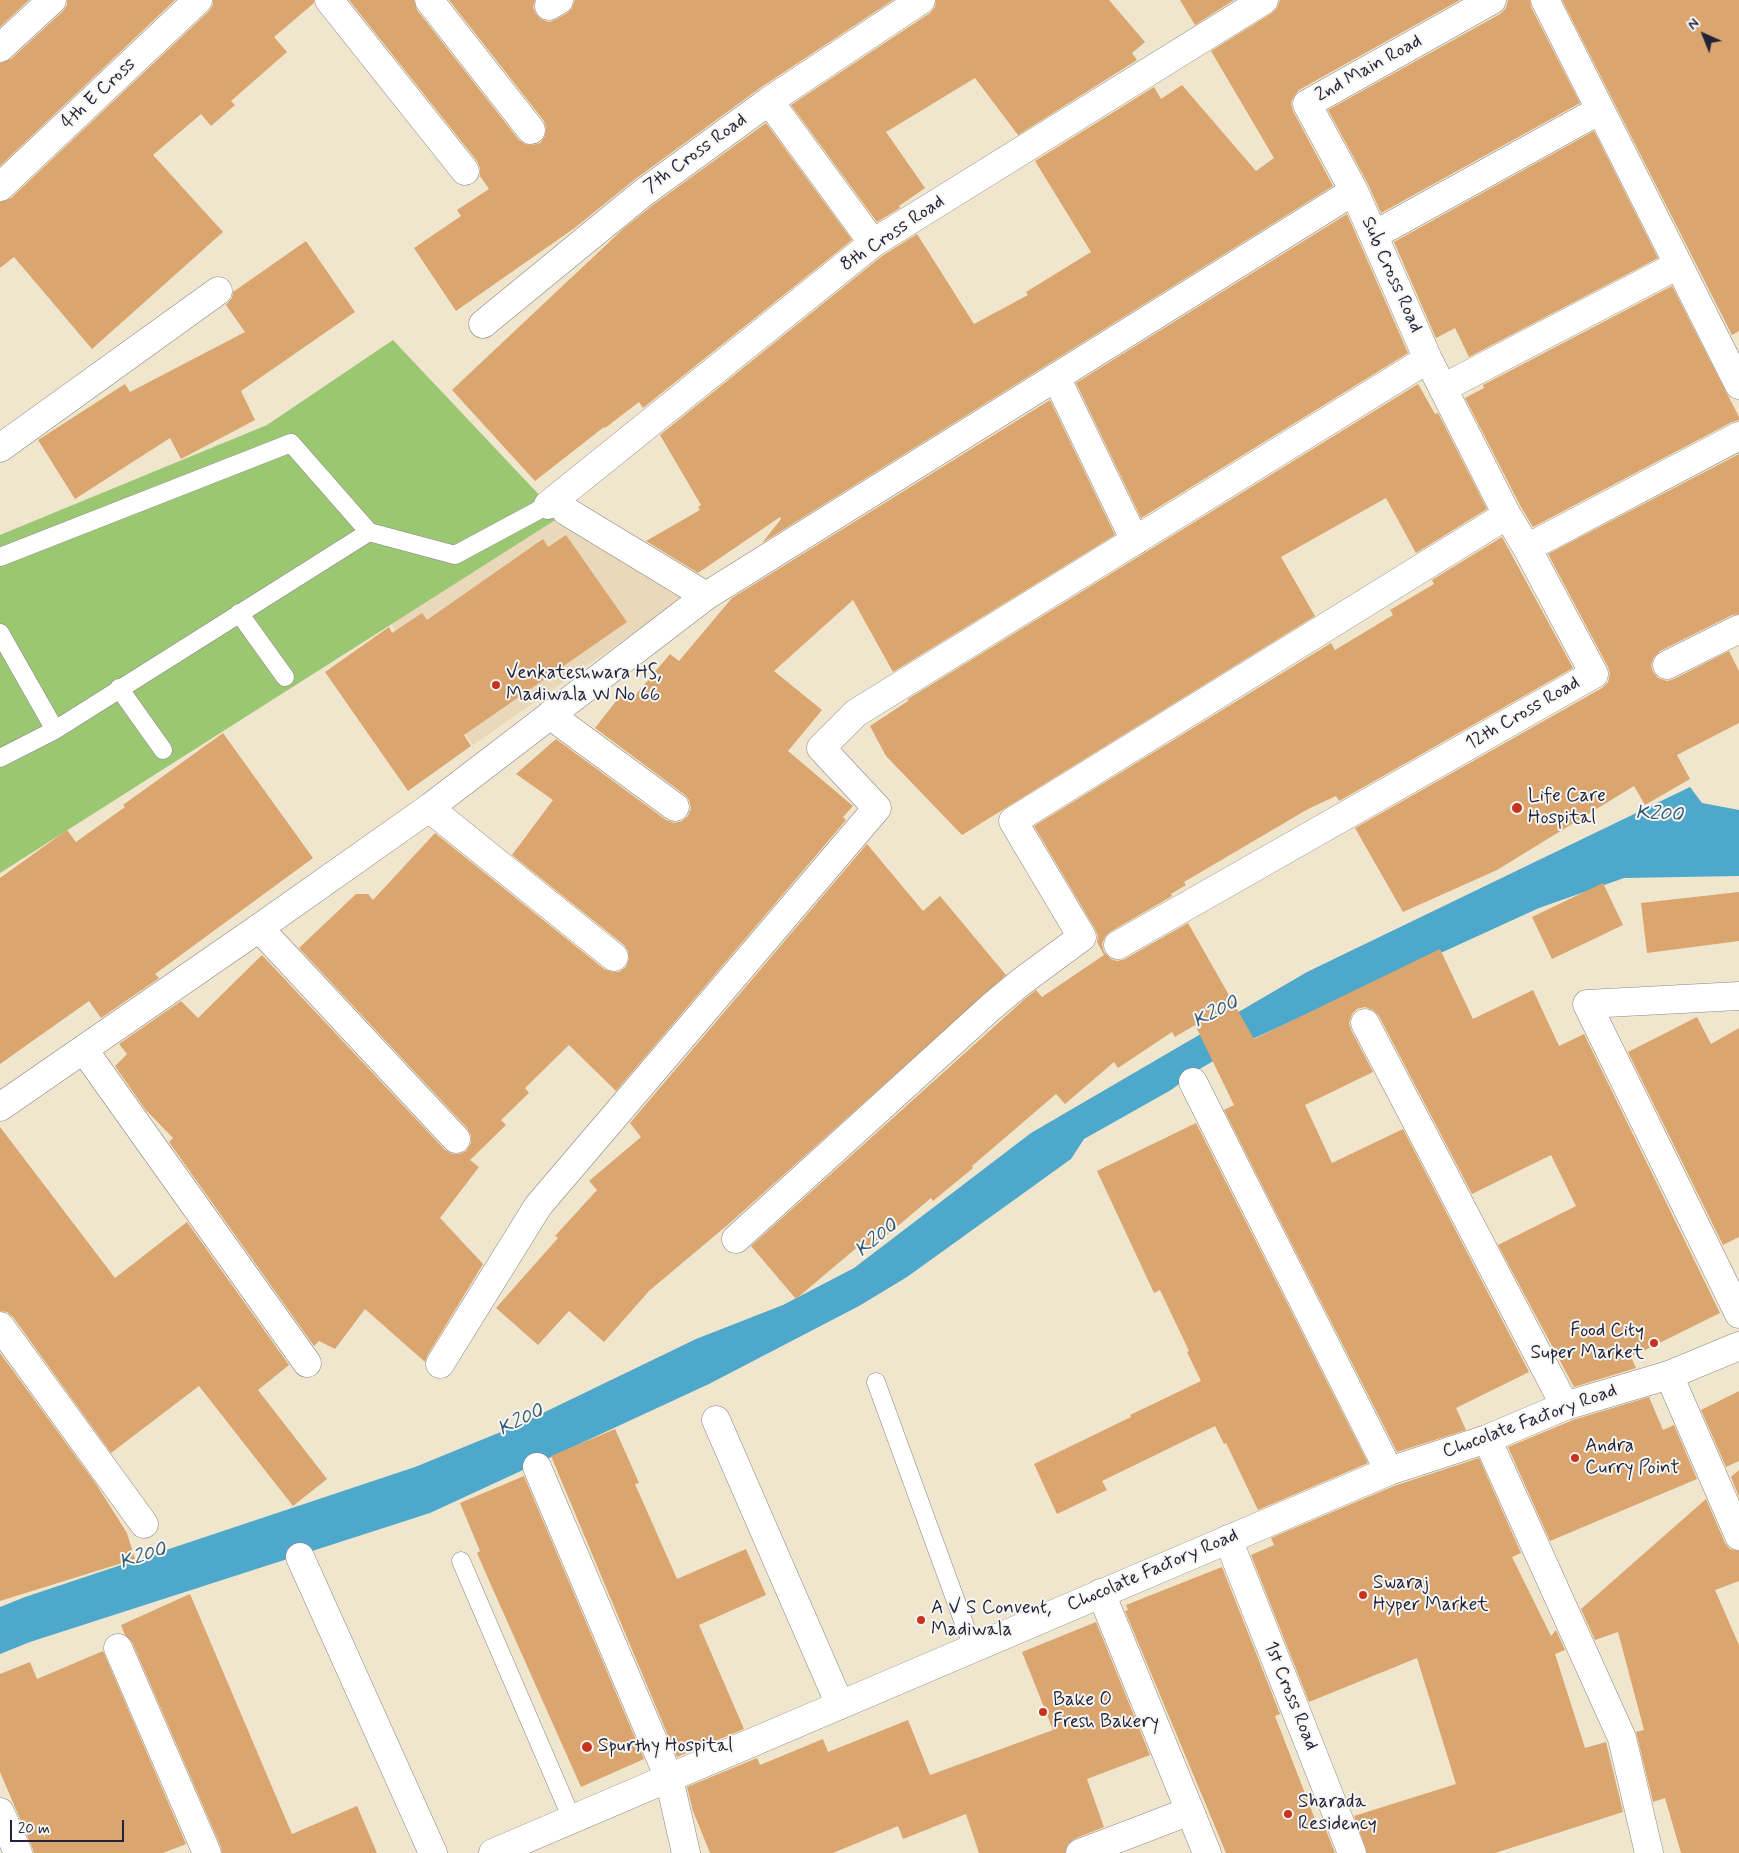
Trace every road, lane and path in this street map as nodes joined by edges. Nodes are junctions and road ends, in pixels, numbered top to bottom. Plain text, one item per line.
1 (52, 0) edge
2 (198, 0) edge
3 (329, 0) edge
4 (429, 0) edge
5 (921, 0) edge
6 (1264, 0) edge
7 (1492, 0) edge
8 (1545, 0) edge
9 (0, 48) edge
10 (769, 101) junction
11 (1600, 110) junction
12 (531, 130) dead end
13 (465, 171) dead end
14 (0, 187) edge
15 (1354, 191) junction
16 (1374, 235) junction
17 (873, 243) junction
18 (1678, 265) junction
19 (218, 291) dead end
20 (483, 324) dead end
21 (1428, 359) junction
22 (1056, 377) junction
23 (1739, 385) edge
24 (1443, 388) junction
25 (1739, 436) edge
26 (0, 448) edge
27 (552, 502) junction
28 (1507, 515) junction
29 (369, 532) junction
30 (1135, 541) junction
31 (1527, 548) junction
32 (0, 557) edge
33 (706, 596) junction
34 (238, 613) junction
35 (1739, 629) edge
36 (0, 633) edge
37 (1667, 665) dead end
38 (284, 677) dead end
39 (119, 688) junction
40 (550, 715) junction
41 (55, 730) junction
42 (163, 750) dead end
43 (0, 758) edge
44 (675, 807) dead end
45 (429, 808) junction
46 (259, 928) junction
47 (1118, 945) dead end
48 (614, 957) dead end
49 (1739, 996) edge
50 (1365, 1023) dead end
51 (84, 1050) junction
52 (1193, 1082) dead end
53 (0, 1108) edge
54 (456, 1139) dead end
55 (736, 1239) dead end
56 (1739, 1314) edge
57 (0, 1326) edge
58 (1739, 1346) edge
59 (307, 1363) dead end
60 (440, 1364) dead end
61 (1669, 1374) junction
62 (876, 1382) dead end
63 (1565, 1406) junction
64 (716, 1420) dead end
65 (1487, 1439) junction
66 (536, 1467) dead end
67 (1389, 1471) junction
68 (144, 1524) dead end
69 (1739, 1536) edge
70 (1228, 1539) junction
71 (300, 1558) dead end
72 (461, 1561) dead end
73 (1102, 1593) junction
74 (118, 1648) dead end
75 (973, 1648) junction
76 (840, 1705) junction
77 (669, 1778) junction
78 (1190, 1811) junction
79 (0, 1812) edge
80 (572, 1819) junction
81 (18, 1853) edge
82 (206, 1853) edge
83 (433, 1853) edge
84 (493, 1853) edge
85 (686, 1853) edge
86 (1080, 1853) edge
87 (1207, 1853) edge
88 (1352, 1853) edge
89 (1649, 1853) edge

1 - 9 street
2 - 14 street, 4th E Cross
3 - 13 street
4 - 12 street
5 - 10 street, 7th Cross Road
6 - 17 street, 8th Cross Road
7 - 15 street, 2nd Main Road
8 - 11 street
10 - 17 street
10 - 20 street, 7th Cross Road
11 - 16 street
11 - 18 street
15 - 16 street, Sub Cross Road
15 - 22 street
16 - 21 street, Sub Cross Road
17 - 27 street, 8th Cross Road
18 - 23 street
18 - 24 street
19 - 26 street
21 - 24 street, 12th Cross Road
21 - 30 street
22 - 30 street
22 - 33 street
24 - 28 street, 12th Cross Road
25 - 31 street
27 - 29 lane
27 - 33 street
28 - 31 street, 12th Cross Road
28 - 55 street
29 - 32 lane
29 - 34 lane
30 - 60 street
31 - 47 street, 12th Cross Road
33 - 40 street
34 - 38 lane
34 - 39 lane
35 - 37 street
36 - 41 lane
39 - 41 lane
39 - 42 lane
40 - 44 street
40 - 45 street
41 - 43 lane
45 - 46 street
45 - 48 street
46 - 51 street
46 - 54 street
49 - 56 street
50 - 63 street
51 - 53 street
51 - 59 street
52 - 67 street
57 - 68 street
58 - 61 street, Chocolate Factory Road
61 - 63 street, Chocolate Factory Road
61 - 69 street
62 - 75 lane
63 - 65 street, Chocolate Factory Road
64 - 76 street
65 - 67 street, Chocolate Factory Road
65 - 89 street
66 - 77 street
67 - 70 street, Chocolate Factory Road
70 - 73 street, Chocolate Factory Road
70 - 88 street, 1st Cross Road
71 - 83 street
72 - 80 lane
73 - 75 street, Chocolate Factory Road
73 - 78 street
74 - 82 street
75 - 76 street, Chocolate Factory Road
76 - 77 street, Chocolate Factory Road
77 - 80 street, Chocolate Factory Road
77 - 85 street
78 - 86 street
78 - 87 street
79 - 81 street
80 - 84 street, Chocolate Factory Road

